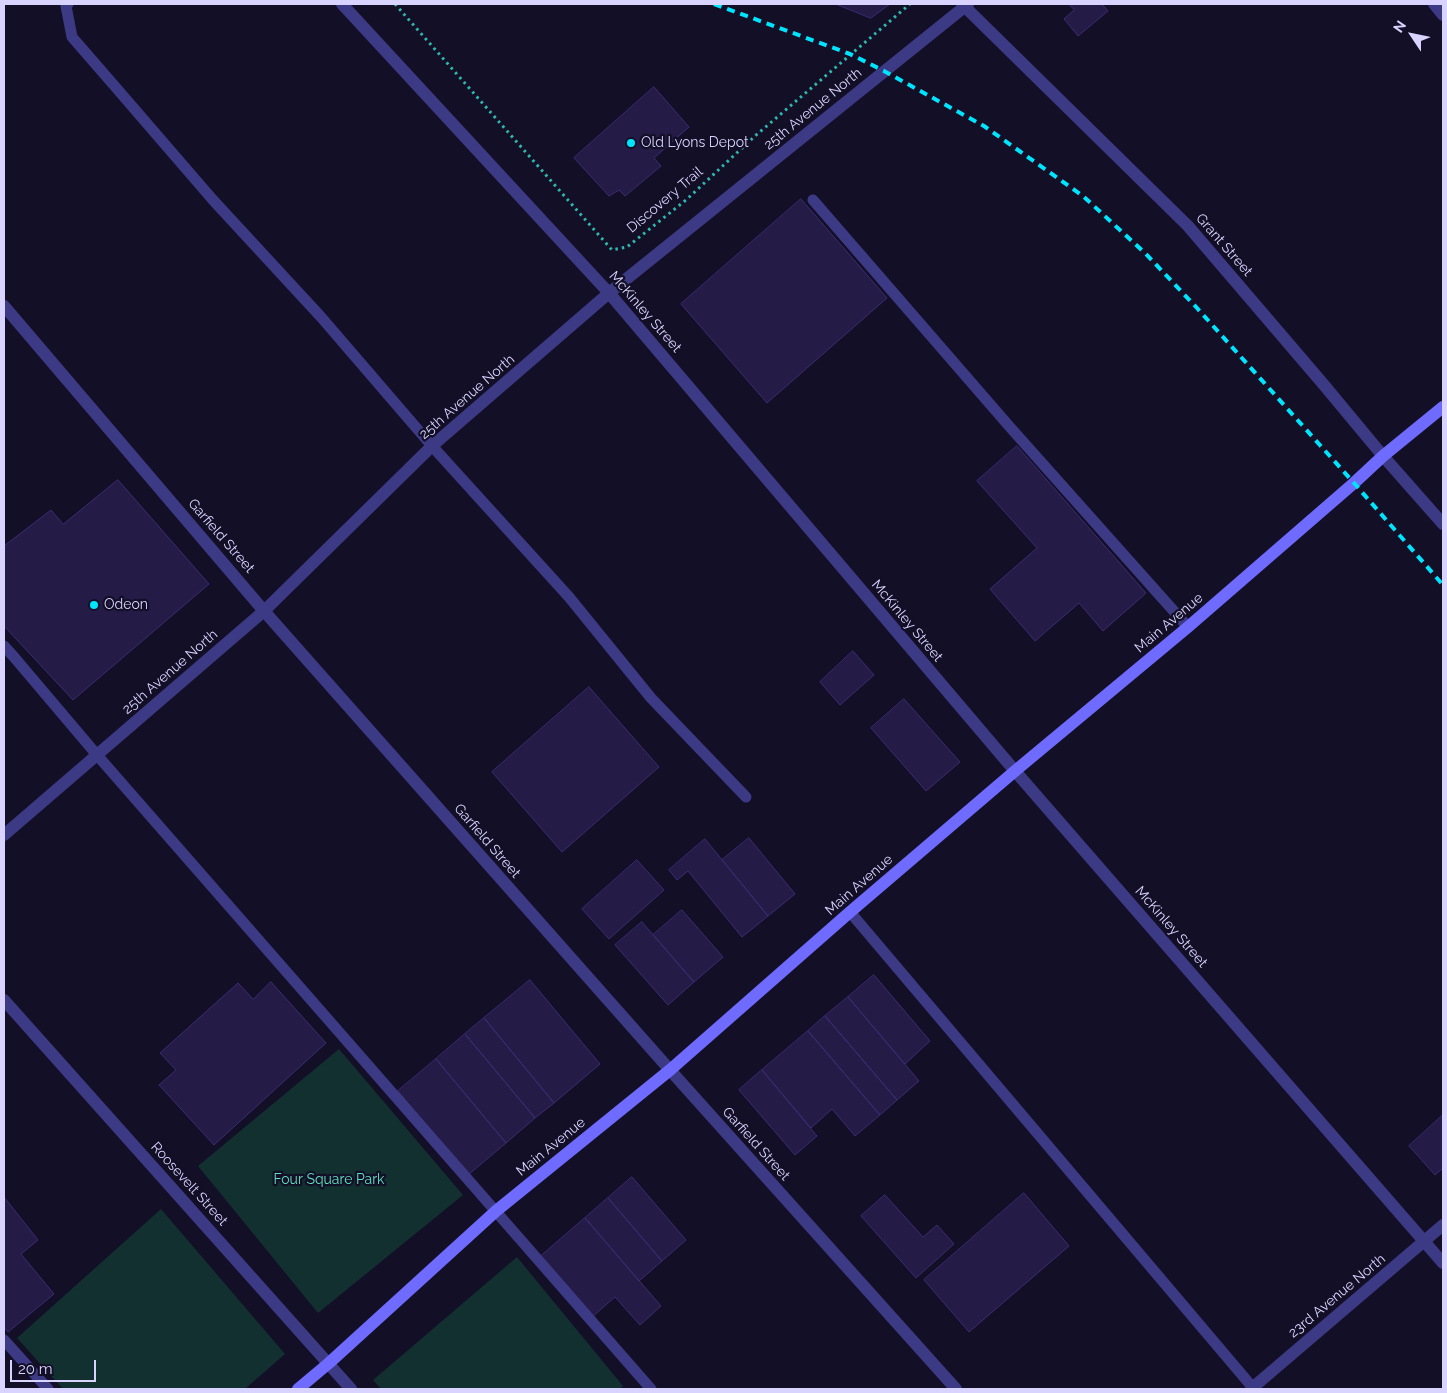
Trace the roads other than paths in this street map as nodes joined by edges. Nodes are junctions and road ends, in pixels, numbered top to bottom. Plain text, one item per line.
1 (68, 4) edge
2 (342, 4) edge
3 (1434, 4) edge
4 (965, 5) edge
5 (1443, 15) edge
6 (813, 200) dead end
7 (609, 293) junction
8 (4, 306) edge
9 (1443, 407) edge
10 (432, 446) junction
11 (1383, 456) junction
12 (1443, 524) edge
13 (264, 610) junction
14 (1188, 627) junction
15 (4, 646) edge
16 (97, 755) junction
17 (1015, 771) junction
18 (746, 797) dead end
19 (4, 835) edge
20 (850, 912) junction
21 (4, 1000) edge
22 (670, 1070) junction
23 (496, 1211) junction
24 (1443, 1224) edge
25 (1424, 1241) junction
26 (1443, 1263) edge
27 (4, 1340) edge
28 (329, 1363) junction
29 (48, 1389) edge
30 (298, 1389) edge
31 (351, 1389) edge
32 (651, 1389) edge
33 (956, 1389) edge
34 (1252, 1389) edge

1 - 10 lane
2 - 7 street, McKinley Street
3 - 5 street
4 - 7 street, 25th Avenue North
4 - 11 street, Grant Street
6 - 14 lane
7 - 10 street, 25th Avenue North
7 - 17 street, McKinley Street
8 - 13 street, Garfield Street
9 - 11 street, Main Avenue
10 - 13 street, 25th Avenue North
10 - 18 lane
11 - 12 street, Grant Street
11 - 14 street, Main Avenue
13 - 16 street, 25th Avenue North
13 - 22 street, Garfield Street
14 - 17 street, Main Avenue
15 - 16 lane
16 - 19 street, 25th Avenue North
16 - 23 lane
17 - 20 street, Main Avenue
17 - 25 street, McKinley Street
20 - 22 street, Main Avenue
20 - 34 lane
21 - 28 street, Roosevelt Street
22 - 23 street, Main Avenue
22 - 33 street, Garfield Street
23 - 28 street, Main Avenue
23 - 32 lane
24 - 25 street, 23rd Avenue North
25 - 26 street, McKinley Street
25 - 34 street, 23rd Avenue North
27 - 29 lane
28 - 30 street, Main Avenue
28 - 31 street, Roosevelt Street

